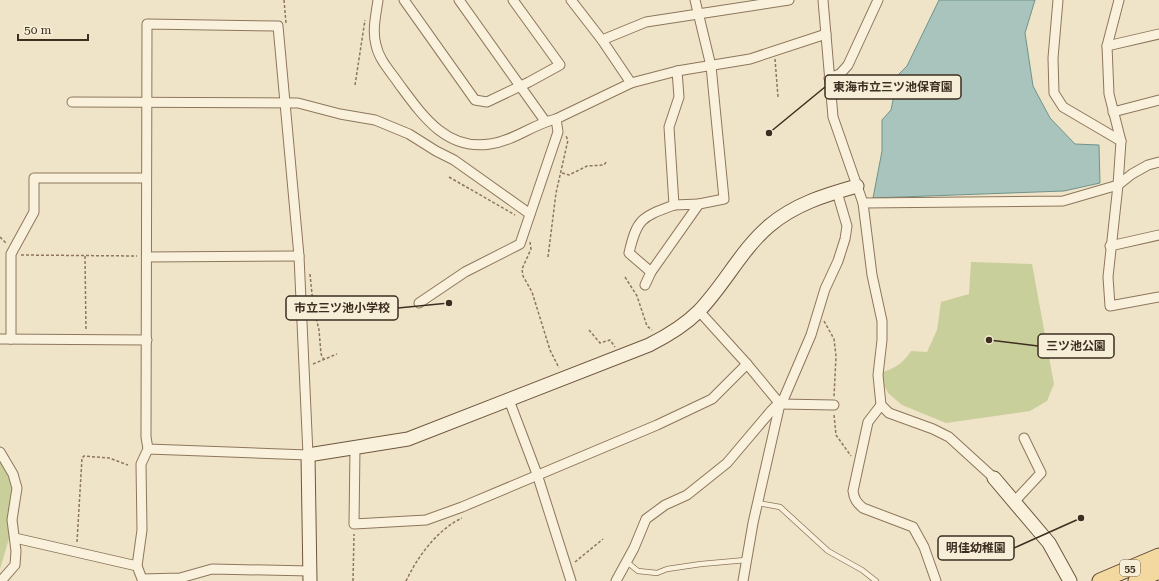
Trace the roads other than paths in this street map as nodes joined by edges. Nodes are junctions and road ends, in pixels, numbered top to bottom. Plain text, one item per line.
1 (378, 0) edge
2 (404, 0) edge
3 (459, 0) edge
4 (513, 0) edge
5 (570, 0) edge
6 (695, 0) edge
7 (789, 0) edge
8 (822, 0) edge
9 (878, 0) edge
10 (1058, 0) edge
11 (1119, 0) edge
12 (698, 13) junction
13 (826, 34) junction
14 (1159, 34) edge
15 (602, 40) junction
16 (1107, 46) junction
17 (711, 66) junction
18 (677, 70) junction
19 (830, 78) junction
20 (631, 83) junction
21 (521, 86) junction
22 (1159, 100) edge
23 (72, 102) dead end
24 (147, 102) junction
25 (285, 104) junction
26 (1113, 112) junction
27 (556, 119) junction
28 (545, 121) junction
29 (1121, 141) junction
30 (1159, 162) edge
31 (145, 178) junction
32 (857, 186) junction
33 (1118, 186) junction
34 (837, 192) junction
35 (863, 203) junction
36 (699, 204) junction
37 (674, 205) junction
38 (528, 218) junction
39 (1159, 235) edge
40 (1110, 246) junction
41 (300, 256) junction
42 (147, 257) junction
43 (652, 272) junction
44 (645, 284) dead end
45 (1159, 297) edge
46 (419, 303) dead end
47 (699, 311) junction
48 (0, 339) edge
49 (12, 339) junction
50 (147, 340) junction
51 (747, 364) junction
52 (509, 400) junction
53 (780, 404) junction
54 (834, 405) road end
55 (881, 405) junction
56 (1024, 438) dead end
57 (355, 448) junction
58 (148, 449) junction
59 (0, 452) edge
60 (308, 455) junction
61 (537, 474) junction
62 (994, 478) joint
63 (1014, 502) junction
64 (758, 503) junction
65 (15, 538) junction
66 (1159, 556) edge
67 (746, 560) junction
68 (627, 562) junction
69 (137, 566) junction
70 (1159, 571) edge
71 (310, 576) edge
72 (142, 580) edge
73 (1, 581) edge
74 (571, 581) edge
75 (616, 581) edge
76 (743, 581) edge
77 (876, 581) edge
78 (936, 581) edge
79 (1070, 581) edge
80 (1100, 581) edge
81 (1136, 581) edge

1 - 28 street
2 - 21 street
3 - 21 street
4 - 21 street
5 - 15 street
6 - 12 street
7 - 12 street
8 - 13 street
9 - 19 street
10 - 29 street
11 - 16 street
12 - 15 street
12 - 17 street
13 - 17 street
13 - 19 street
14 - 16 street
15 - 20 street
16 - 26 street
17 - 18 street
17 - 36 street
18 - 20 street
18 - 37 street
19 - 32 street
20 - 27 street
21 - 28 street
22 - 26 street
23 - 24 street
24 - 25 street
24 - 25 street
24 - 31 street
25 - 38 street
25 - 41 street
26 - 29 street
27 - 28 street
27 - 38 street
29 - 33 street
30 - 33 street
31 - 42 street
31 - 49 street
32 - 34 street
32 - 35 street
33 - 35 street
33 - 40 street
34 - 47 street
34 - 53 street
35 - 55 street
36 - 37 street
36 - 43 street
37 - 43 street
38 - 46 street
39 - 40 street
40 - 45 street
41 - 42 street
41 - 60 street
42 - 50 street
43 - 44 street
47 - 51 street
47 - 52 street
48 - 49 street
49 - 50 street
50 - 58 street
51 - 53 street
51 - 61 street
52 - 57 street
52 - 61 street
53 - 54 street
53 - 64 street
53 - 68 street
55 - 62 street
55 - 78 street
56 - 63 street
57 - 60 street
57 - 61 street
58 - 60 street
58 - 69 street
59 - 65 street
60 - 71 street
61 - 74 street
62 - 63 street
63 - 79 street
64 - 67 street
64 - 77 lane
65 - 69 street
65 - 73 street
66 - 80 main road, 55
67 - 68 lane
67 - 76 street
68 - 75 street
69 - 72 street
70 - 81 main road, 55
71 - 72 street

